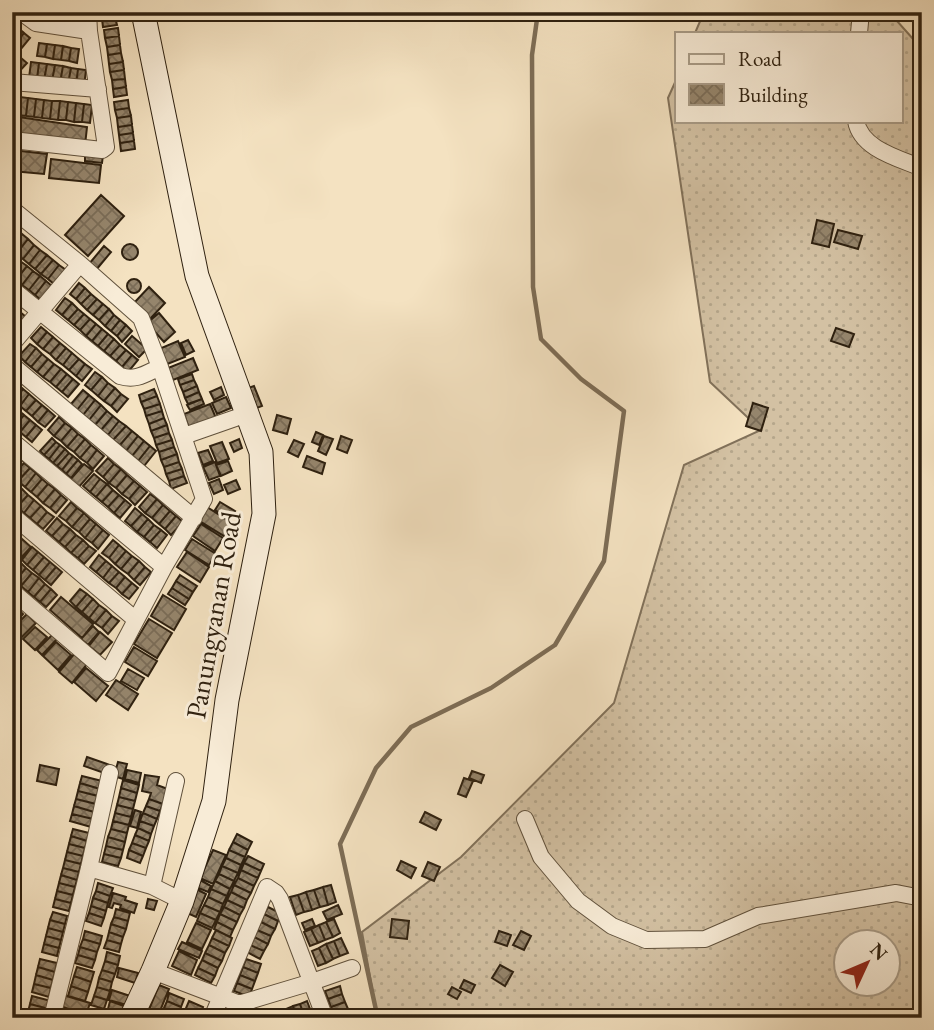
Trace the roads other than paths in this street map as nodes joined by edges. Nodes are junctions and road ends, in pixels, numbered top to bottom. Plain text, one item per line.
1 (22, 12) edge
2 (88, 12) edge
3 (143, 12) edge
4 (862, 12) edge
5 (89, 31) junction
6 (859, 32) edge
7 (12, 82) edge
8 (98, 89) junction
9 (856, 122) edge
10 (12, 140) edge
11 (922, 168) edge
12 (12, 209) edge
13 (79, 264) junction
14 (12, 289) edge
15 (39, 312) junction
16 (12, 344) edge
17 (12, 365) edge
18 (160, 367) junction
19 (247, 414) junction
20 (184, 436) junction
21 (12, 441) edge
22 (12, 515) edge
23 (194, 517) junction
24 (164, 566) junction
25 (12, 591) edge
26 (136, 620) junction
27 (110, 773) dead end
28 (176, 781) dead end
29 (525, 819) dead end
30 (89, 868) junction
31 (152, 886) junction
32 (922, 898) edge
33 (182, 901) junction
34 (352, 968) dead end
35 (153, 971) junction
36 (312, 982) junction
37 (222, 997) junction
38 (52, 1018) edge
39 (131, 1018) edge
40 (212, 1018) edge
41 (325, 1018) edge

1 - 5 street
2 - 5 street
3 - 19 street, Panungyanan Road
4 - 6 street
5 - 8 street
7 - 8 street
8 - 10 street
9 - 11 street
12 - 13 street
13 - 15 street
13 - 18 street
14 - 15 street
15 - 16 street
15 - 18 street
17 - 23 street
18 - 20 street
19 - 20 street
19 - 33 street, Panungyanan Road
20 - 23 street
21 - 24 street
22 - 26 street
23 - 24 street
24 - 26 street
25 - 26 street
27 - 30 street
28 - 31 street
29 - 32 street
30 - 31 street
30 - 38 street
31 - 33 street
33 - 35 street, Panungyanan Road
34 - 36 street
35 - 37 street
35 - 39 street, Panungyanan Road
36 - 37 street
36 - 37 street
36 - 41 street
37 - 40 street

